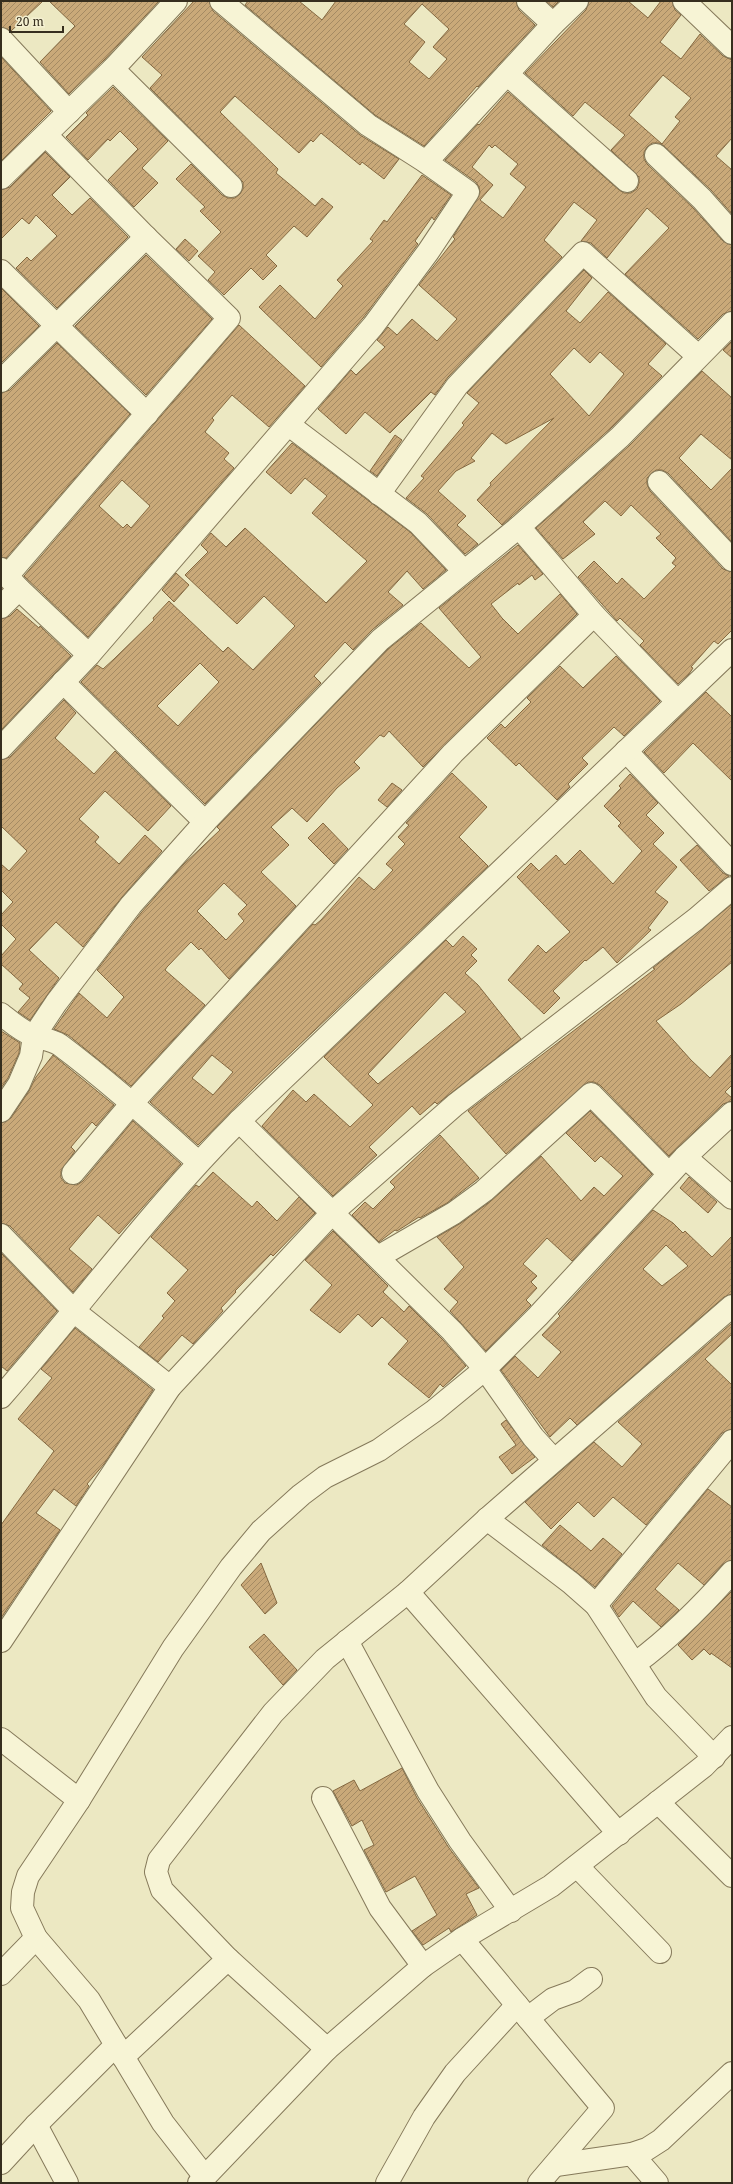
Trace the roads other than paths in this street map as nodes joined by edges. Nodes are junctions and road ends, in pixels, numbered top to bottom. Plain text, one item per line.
1 (176, 1) edge
2 (221, 1) edge
3 (528, 1) edge
4 (577, 1) edge
5 (684, 1) edge
6 (554, 24) junction
7 (1, 39) edge
8 (732, 47) edge
9 (113, 69) junction
10 (507, 74) junction
11 (68, 112) junction
12 (46, 134) junction
13 (656, 155) dead end
14 (426, 162) junction
15 (1, 178) edge
16 (627, 181) dead end
17 (231, 186) dead end
18 (732, 233) edge
19 (146, 237) junction
20 (1, 271) edge
21 (732, 323) edge
22 (57, 326) junction
23 (698, 356) junction
24 (1, 381) edge
25 (146, 414) junction
26 (289, 425) junction
27 (659, 482) dead end
28 (379, 494) junction
29 (520, 527) junction
30 (732, 560) edge
31 (464, 571) junction
32 (9, 578) edge
33 (1, 607) edge
34 (594, 615) junction
35 (732, 650) edge
36 (89, 655) junction
37 (62, 682) junction
38 (677, 701) junction
39 (1, 748) edge
40 (626, 751) junction
41 (205, 822) junction
42 (732, 864) edge
43 (732, 888) edge
44 (1, 1014) edge
45 (34, 1036) junction
46 (132, 1103) junction
47 (1, 1111) edge
48 (732, 1113) edge
49 (239, 1121) junction
50 (685, 1157) junction
51 (198, 1162) junction
52 (74, 1174) dead end
53 (669, 1174) junction
54 (732, 1198) edge
55 (333, 1212) junction
56 (1, 1235) edge
57 (378, 1257) junction
58 (732, 1306) edge
59 (75, 1312) junction
60 (485, 1369) junction
61 (170, 1387) junction
62 (1, 1397) edge
63 (732, 1441) edge
64 (554, 1460) junction
65 (487, 1519) junction
66 (732, 1572) edge
67 (408, 1592) junction
68 (596, 1605) junction
69 (1, 1640) edge
70 (347, 1641) junction
71 (636, 1664) junction
72 (732, 1737) edge
73 (1, 1738) edge
74 (714, 1756) junction
75 (323, 1798) dead end
76 (79, 1800) junction
77 (658, 1802) junction
78 (619, 1834) junction
79 (576, 1866) junction
80 (732, 1876) edge
81 (511, 1911) junction
82 (36, 1938) junction
83 (462, 1939) junction
84 (660, 1952) dead end
85 (228, 1959) junction
86 (423, 1966) junction
87 (1, 1974) edge
88 (592, 1979) dead end
89 (522, 2012) junction
90 (327, 2049) junction
91 (120, 2051) junction
92 (732, 2072) edge
93 (36, 2125) junction
94 (632, 2154) junction
95 (1, 2163) edge
96 (556, 2165) junction
97 (202, 2180) edge
98 (68, 2183) edge
99 (387, 2183) edge
100 (539, 2183) edge
101 (657, 2183) edge

1 - 9 street
2 - 14 street
3 - 6 street
4 - 6 street
5 - 8 street
6 - 10 street
7 - 11 street
9 - 11 street
9 - 17 street
10 - 14 street
10 - 16 street
11 - 12 street
12 - 15 street
12 - 19 street
13 - 18 street
14 - 26 street
19 - 22 street
19 - 25 street
20 - 22 street
21 - 23 street
22 - 24 street
22 - 25 street
23 - 28 street
23 - 29 street
25 - 32 street
26 - 28 street
26 - 36 street
27 - 30 street
28 - 31 street
29 - 31 street
29 - 34 street
31 - 41 street
32 - 33 street
32 - 36 street
34 - 38 street
34 - 46 street
35 - 38 street
36 - 37 street
37 - 39 street
37 - 41 street
38 - 40 street
40 - 42 street
40 - 49 street
41 - 45 street
43 - 55 street
44 - 45 street
45 - 46 street
45 - 47 street
46 - 51 street
46 - 52 street
48 - 50 street
49 - 51 street
49 - 55 street
50 - 53 street
50 - 54 street
51 - 59 street
53 - 57 street
53 - 60 street
55 - 57 street
55 - 61 street
56 - 59 street
57 - 60 street
58 - 64 street
59 - 61 street
59 - 62 street
60 - 64 street
60 - 76 street
61 - 69 street
63 - 68 street
64 - 65 street
65 - 67 street
65 - 68 street
66 - 71 street
67 - 70 street
67 - 78 street
68 - 71 street
70 - 81 street
70 - 85 street
71 - 74 street
72 - 74 street
73 - 76 street
74 - 77 street
75 - 86 street
76 - 82 street
77 - 78 street
77 - 80 street
78 - 79 street
79 - 81 street
79 - 84 street
81 - 83 street
82 - 87 street
82 - 91 street
83 - 86 street
83 - 89 street
85 - 90 street
85 - 91 street
86 - 90 street
88 - 89 street
89 - 96 street
89 - 99 street
90 - 97 street
91 - 93 street
91 - 97 street
92 - 94 street
93 - 95 street
93 - 98 street
94 - 96 street
94 - 101 street
96 - 100 street

